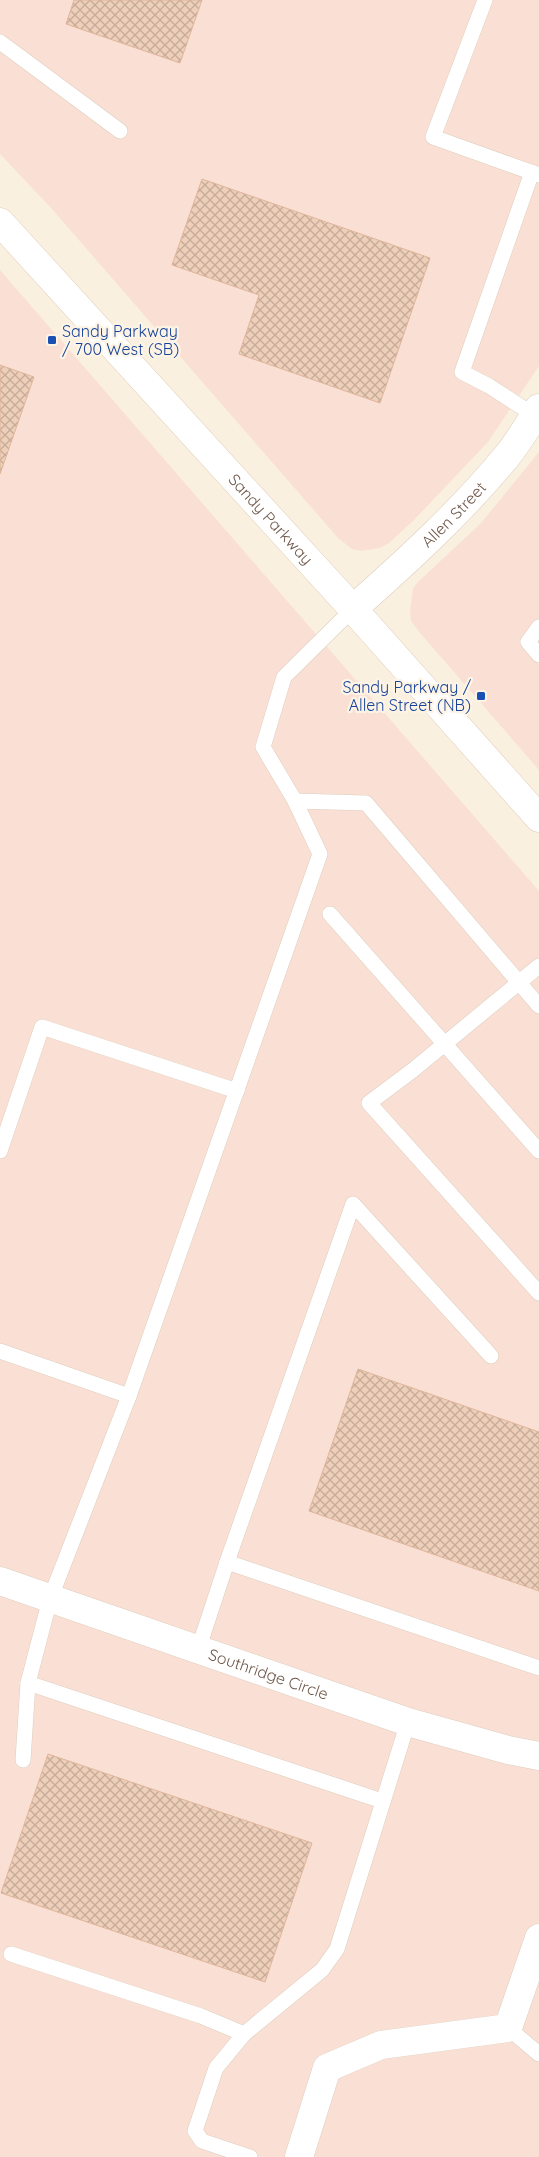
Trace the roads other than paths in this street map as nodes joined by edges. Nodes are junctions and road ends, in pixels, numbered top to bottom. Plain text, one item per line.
1 (485, 0) edge
2 (0, 42) edge
3 (120, 131) dead end
4 (535, 174) edge
5 (0, 222) edge
6 (537, 412) edge
7 (353, 609) junction
8 (539, 627) edge
9 (539, 655) edge
10 (295, 801) junction
11 (539, 818) edge
12 (330, 914) dead end
13 (539, 966) edge
14 (519, 984) junction
15 (539, 1006) edge
16 (443, 1044) junction
17 (237, 1091) junction
18 (539, 1151) edge
19 (0, 1152) edge
20 (539, 1293) edge
21 (0, 1351) edge
22 (491, 1356) dead end
23 (129, 1396) junction
24 (227, 1562) junction
25 (0, 1581) edge
26 (50, 1599) junction
27 (198, 1650) junction
28 (539, 1668) edge
29 (28, 1683) junction
30 (408, 1722) junction
31 (539, 1756) edge
32 (23, 1760) dead end
33 (382, 1801) junction
34 (539, 1938) edge
35 (12, 1954) dead end
36 (508, 2028) junction
37 (244, 2034) junction
38 (539, 2054) edge
39 (250, 2157) edge
40 (299, 2157) edge

1 - 4 lane
2 - 3 lane
4 - 6 lane
5 - 7 street, Sandy Parkway
6 - 7 street, Allen Street
7 - 10 lane
7 - 11 street, Sandy Parkway
8 - 9 lane
10 - 14 lane
10 - 17 lane
12 - 16 lane
13 - 14 lane
14 - 15 lane
14 - 16 lane
16 - 18 lane
16 - 20 lane
17 - 19 lane
17 - 23 lane
21 - 23 lane
22 - 24 lane
23 - 26 lane
24 - 27 lane
24 - 28 lane
25 - 26 street, Southridge Circle
26 - 27 street, Southridge Circle
26 - 29 lane
27 - 30 street, Southridge Circle
29 - 32 lane
29 - 33 lane
30 - 31 street, Southridge Circle
30 - 33 lane
33 - 37 lane
34 - 36 street
35 - 37 lane
36 - 38 lane
36 - 40 street
37 - 39 lane

